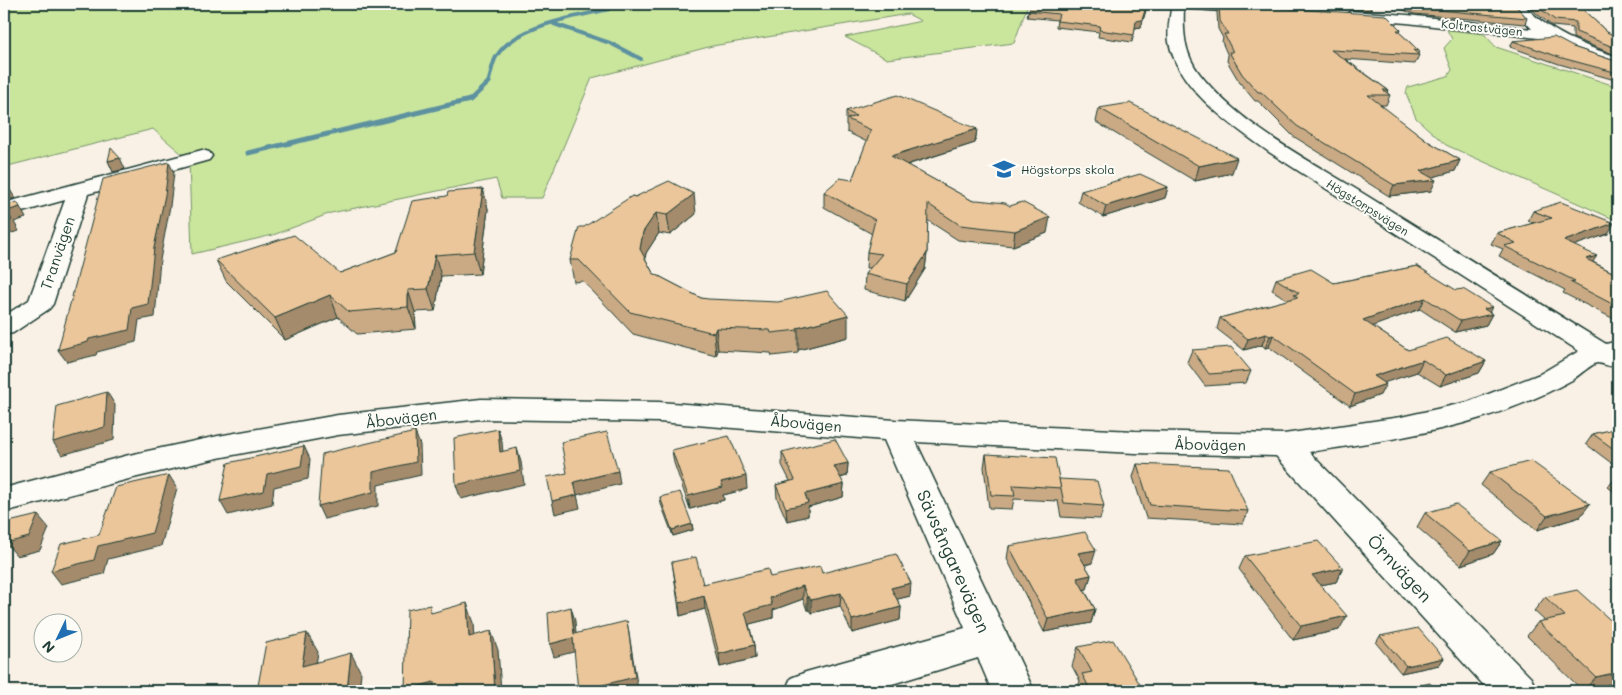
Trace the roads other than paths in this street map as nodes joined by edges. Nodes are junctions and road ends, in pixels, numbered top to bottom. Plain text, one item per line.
1 (1178, 4) edge
2 (1398, 4) edge
3 (1516, 4) edge
4 (1269, 7) edge
5 (1334, 14) edge
6 (1407, 19) junction
7 (1547, 34) junction
8 (1618, 62) edge
9 (202, 156) dead end
10 (79, 189) junction
11 (4, 210) edge
12 (4, 327) edge
13 (1612, 355) edge
14 (895, 430) junction
15 (1284, 445) junction
16 (4, 500) edge
17 (990, 638) junction
18 (806, 691) edge
19 (1013, 691) edge
20 (1516, 691) edge

1 - 4 street
1 - 13 street, Högstorpsvägen
2 - 6 street
3 - 7 street
5 - 6 street, Koltrastvägen
6 - 7 street, Koltrastvägen
7 - 8 street
9 - 10 street, Tranvägen
10 - 11 street, Tranvägen
10 - 12 street, Tranvägen
13 - 15 street, Åbovägen
14 - 15 street, Åbovägen
14 - 16 street, Åbovägen
14 - 17 street, Sävsångarevägen
15 - 20 street, Örnvägen
17 - 18 street
17 - 19 street, Sävsångarevägen

